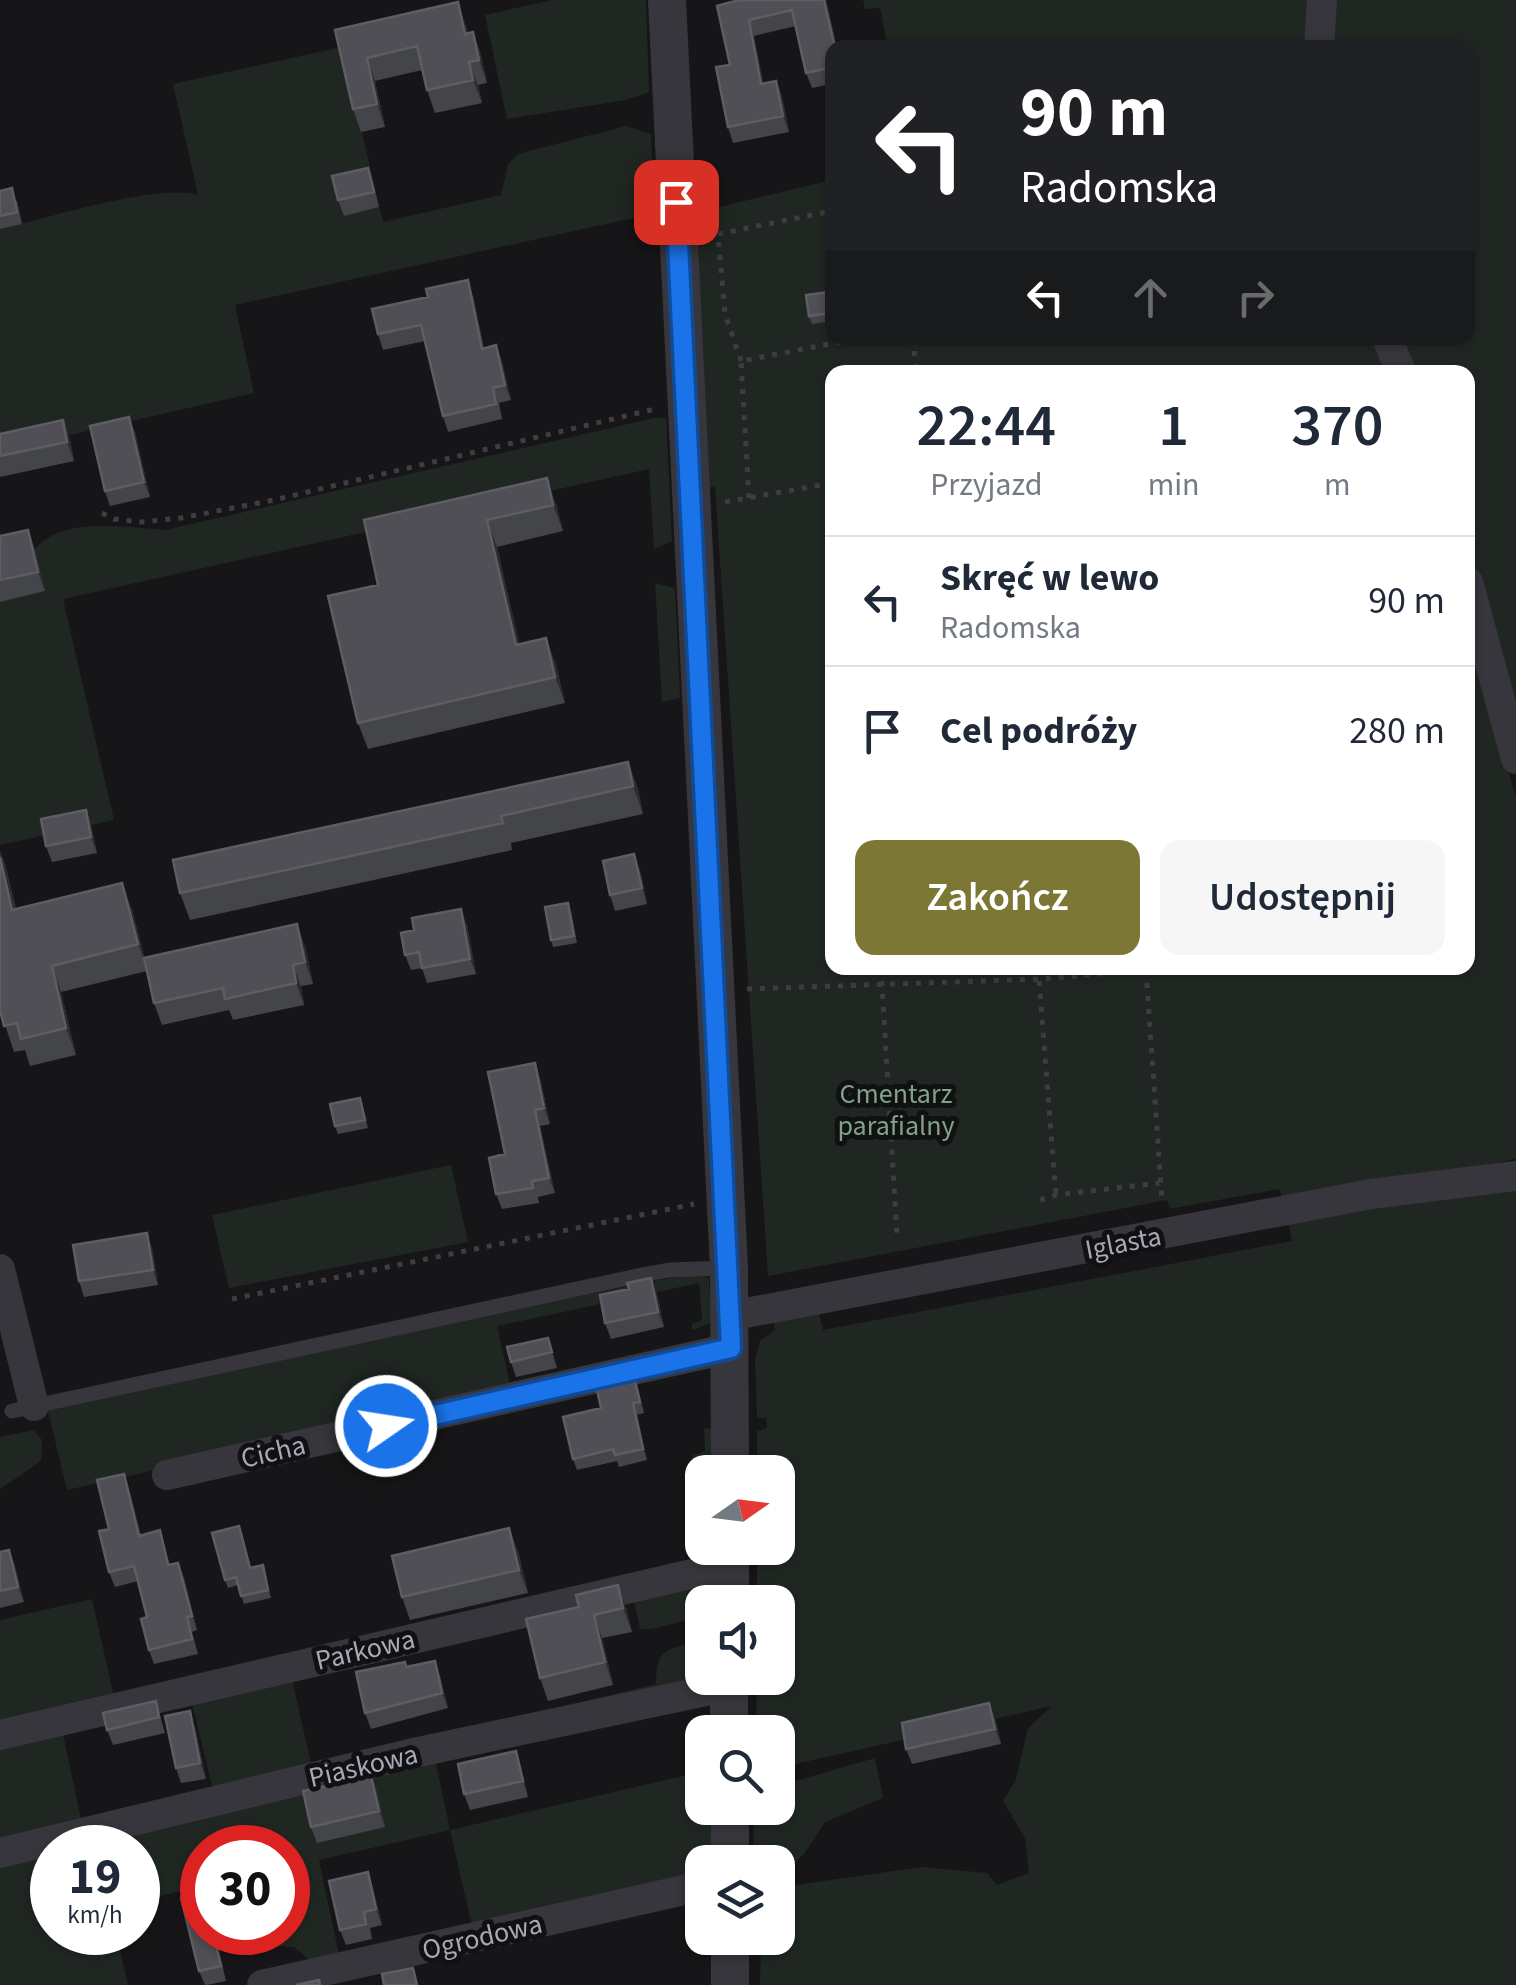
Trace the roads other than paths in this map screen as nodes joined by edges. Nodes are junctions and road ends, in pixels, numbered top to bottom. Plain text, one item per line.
1 (667, 0) edge
2 (1322, 0) edge
3 (1320, 40) edge
4 (1475, 608) edge
5 (1516, 759) edge
6 (1516, 1176) edge
7 (729, 1268) junction
8 (0, 1269) edge
9 (731, 1332) junction
10 (23, 1408) joint
11 (730, 1455) edge
12 (167, 1474) dead end
13 (730, 1572) edge
14 (685, 1692) edge
15 (0, 1736) edge
16 (0, 1852) edge
17 (685, 1890) edge
18 (730, 1955) edge
19 (262, 1985) edge
20 (730, 1985) edge

1 - 7 street
2 - 3 street
4 - 5 street
6 - 9 street, Iglasta
7 - 9 street
7 - 10 lane
8 - 10 street
9 - 11 street
9 - 12 street, Cicha
13 - 15 street, Parkowa
14 - 16 street, Piaskowa
17 - 19 street, Ogrodowa
18 - 20 street

